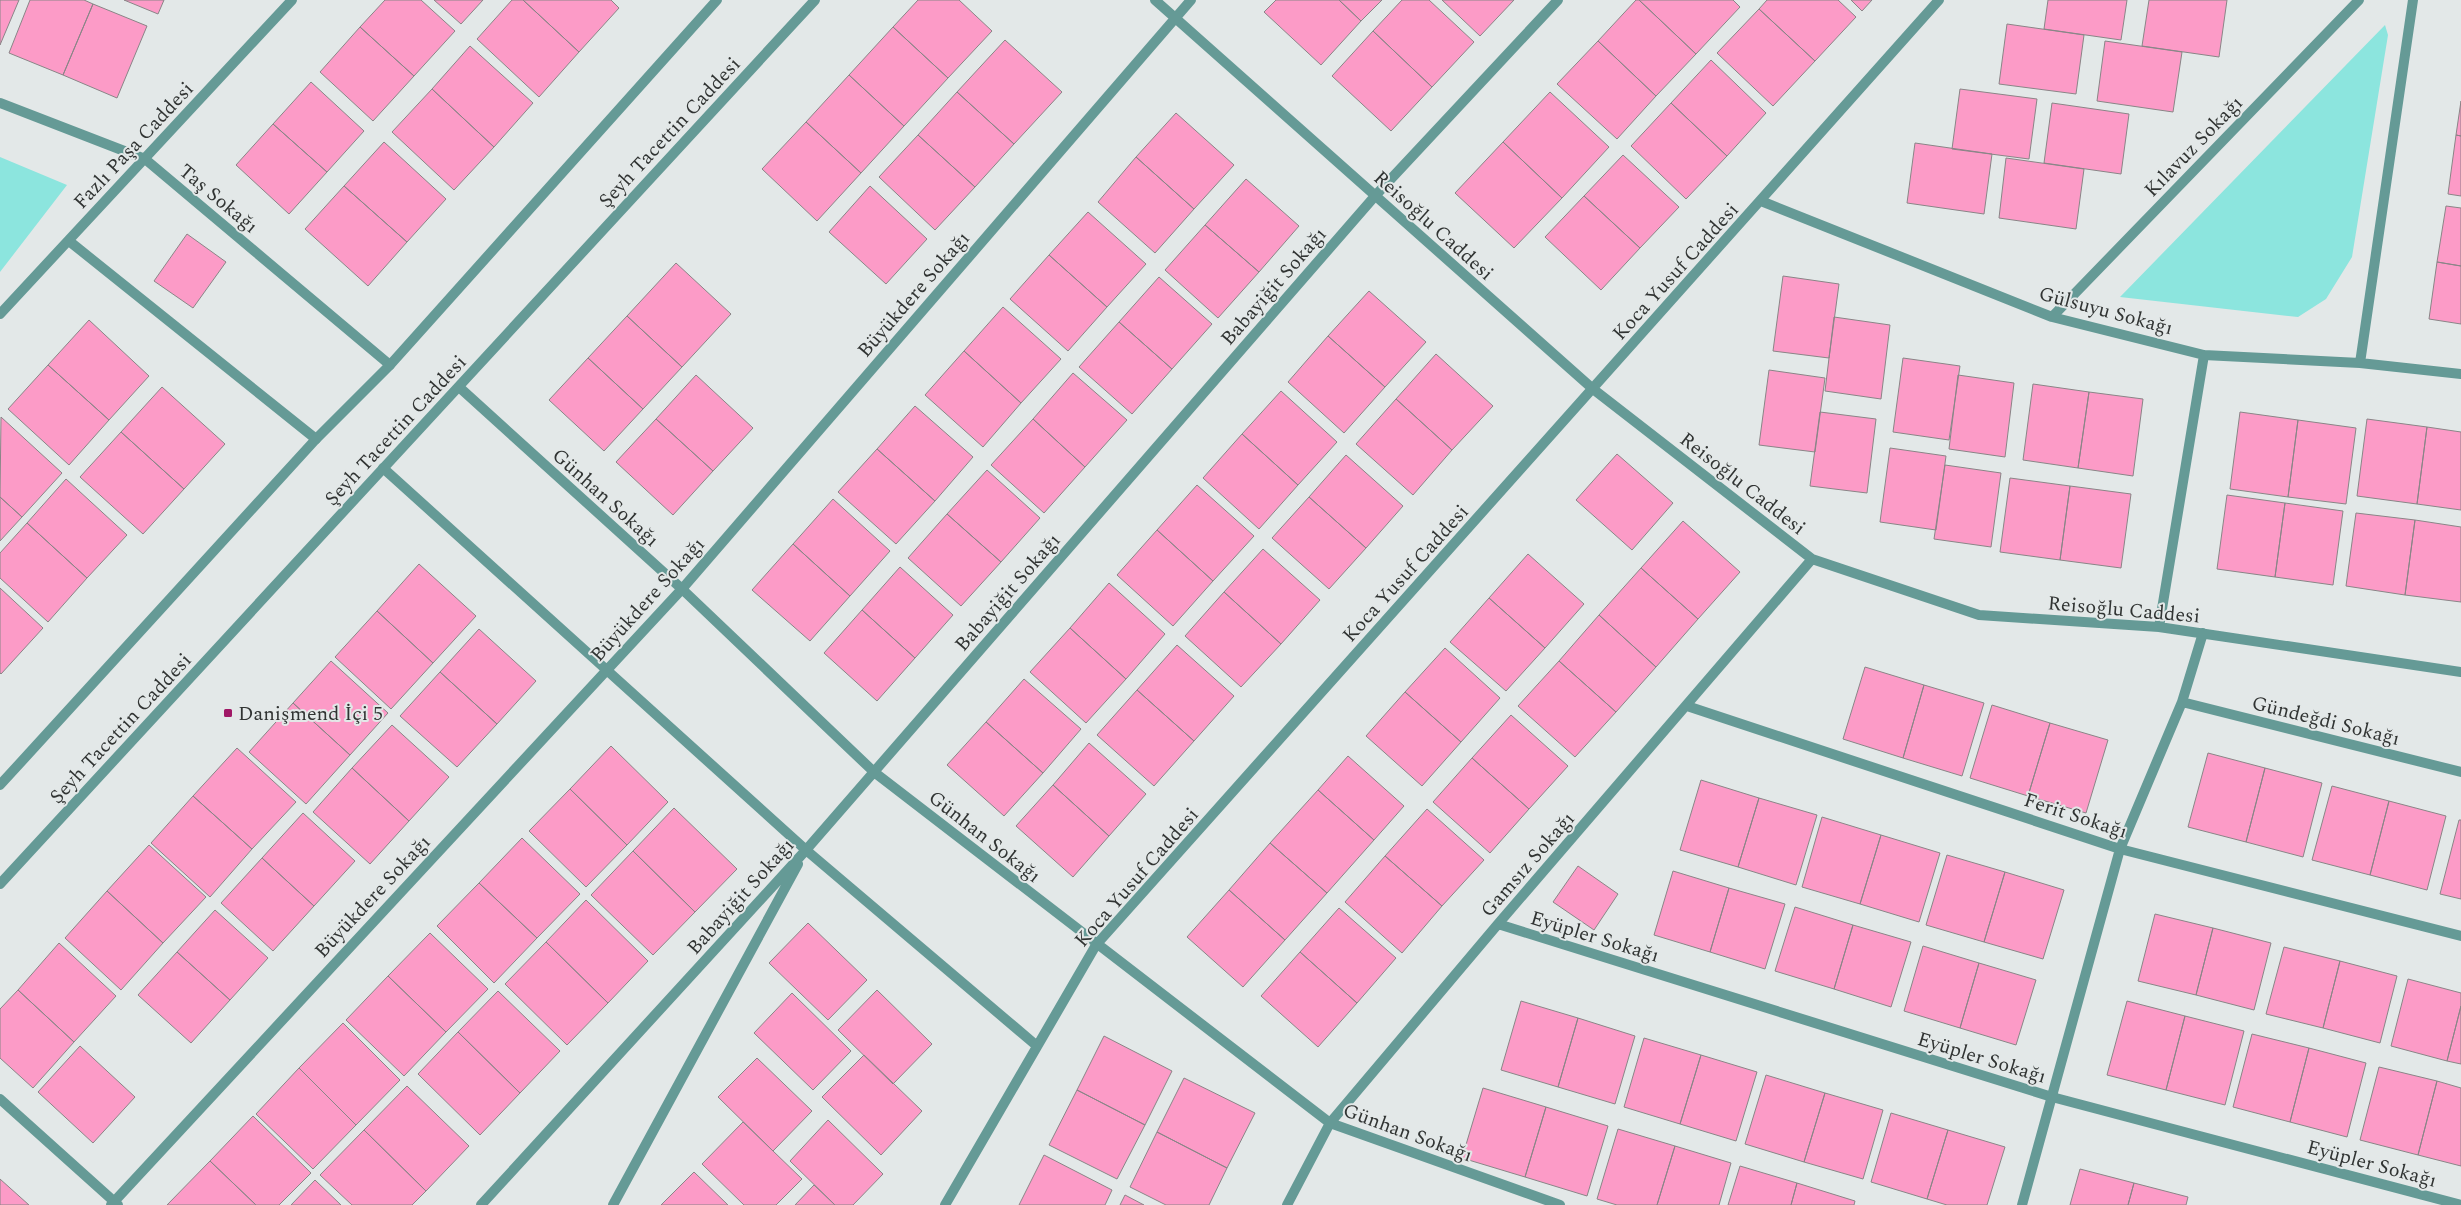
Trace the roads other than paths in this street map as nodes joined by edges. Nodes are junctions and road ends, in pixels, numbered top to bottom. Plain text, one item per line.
1 (292, 0) edge
2 (717, 0) edge
3 (815, 0) edge
4 (1155, 0) edge
5 (1191, 0) edge
6 (1558, 0) edge
7 (1939, 0) edge
8 (2359, 0) edge
9 (2413, 0) edge
10 (1176, 17) junction
11 (0, 103) edge
12 (145, 159) junction
13 (1375, 196) junction
14 (1761, 201) junction
15 (69, 241) junction
16 (0, 314) edge
17 (2052, 317) junction
18 (2204, 355) junction
19 (2360, 363) junction
20 (390, 365) junction
21 (2461, 374) edge
22 (459, 387) junction
23 (1593, 389) junction
24 (316, 439) junction
25 (383, 468) junction
26 (1812, 558) junction
27 (682, 589) junction
28 (2159, 627) junction
29 (2203, 633) junction
30 (607, 669) junction
31 (2461, 672) edge
32 (2182, 702) junction
33 (1687, 706) junction
34 (874, 772) junction
35 (2461, 772) edge
36 (0, 786) edge
37 (2120, 849) junction
38 (806, 850) junction
39 (0, 884) edge
40 (1498, 924) junction
41 (2461, 936) edge
42 (1096, 945) junction
43 (1037, 1046) junction
44 (2052, 1097) junction
45 (0, 1099) edge
46 (1330, 1123) junction
47 (114, 1204) edge
48 (481, 1205) edge
49 (613, 1205) edge
50 (945, 1205) edge
51 (1288, 1205) edge
52 (1560, 1205) edge
53 (2022, 1205) edge
54 (2461, 1205) edge

1 - 12 street, Fazlı Paşa Caddesi
2 - 20 street
3 - 22 street, Şeyh Tacettin Caddesi
4 - 10 street, Reisoğlu Caddesi
5 - 10 street, Büyükdere Sokağı
6 - 13 street, Babayiğit Sokağı
7 - 14 street, Koca Yusuf Caddesi
8 - 17 street, Kılavuz Sokağı
9 - 19 street
10 - 13 street, Reisoğlu Caddesi
10 - 27 street, Büyükdere Sokağı
11 - 12 street, Taş Sokağı
12 - 15 street, Fazlı Paşa Caddesi
12 - 20 street, Taş Sokağı
13 - 23 street, Reisoğlu Caddesi
13 - 34 street, Babayiğit Sokağı
14 - 17 street, Gülsuyu Sokağı
14 - 23 street, Koca Yusuf Caddesi
15 - 16 street, Fazlı Paşa Caddesi
15 - 24 street
17 - 18 street, Gülsuyu Sokağı
18 - 19 street, Gülsuyu Sokağı
18 - 28 street
19 - 21 street, Gülsuyu Sokağı
20 - 24 street
22 - 25 street, Şeyh Tacettin Caddesi
22 - 27 street, Günhan Sokağı
23 - 26 street, Reisoğlu Caddesi
23 - 42 street, Koca Yusuf Caddesi
24 - 36 street
25 - 30 street
25 - 39 street, Şeyh Tacettin Caddesi
26 - 28 street, Reisoğlu Caddesi
26 - 33 street, Gamsız Sokağı
27 - 30 street, Büyükdere Sokağı
27 - 34 street, Günhan Sokağı
28 - 29 street, Reisoğlu Caddesi
29 - 31 street, Reisoğlu Caddesi
29 - 32 street
30 - 38 street
30 - 47 street, Büyükdere Sokağı
32 - 35 street, Gündeğdi Sokağı
32 - 37 street
33 - 37 street, Ferit Sokağı
33 - 40 street, Gamsız Sokağı
34 - 38 street, Babayiğit Sokağı
34 - 42 street, Günhan Sokağı
37 - 41 street, Ferit Sokağı
37 - 44 street
38 - 43 street
38 - 48 street, Babayiğit Sokağı
38 - 49 street
40 - 44 street, Eyüpler Sokağı
40 - 46 street, Gamsız Sokağı
42 - 43 street, Koca Yusuf Caddesi
42 - 46 street, Günhan Sokağı
43 - 50 street, Koca Yusuf Caddesi
44 - 53 street
44 - 54 street, Eyüpler Sokağı
45 - 47 street
46 - 51 street, Gamsız Sokağı
46 - 52 street, Günhan Sokağı

